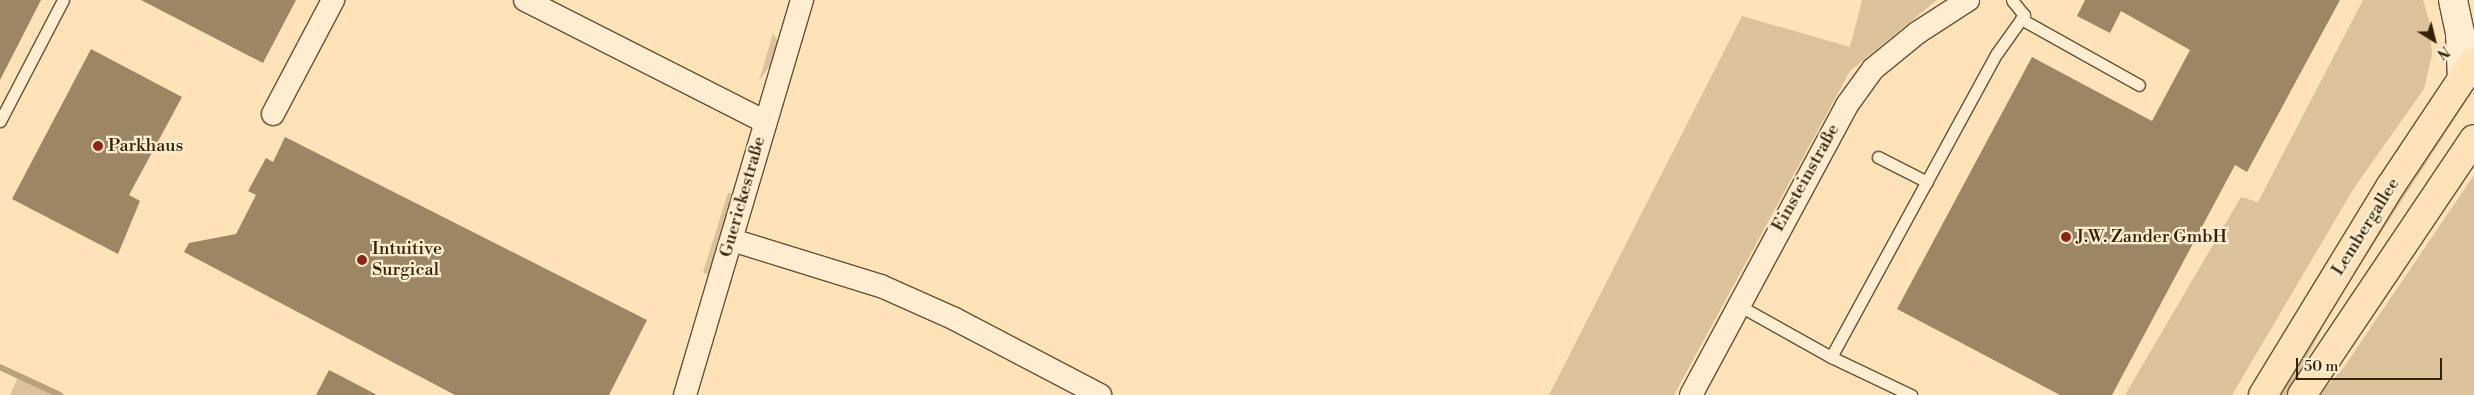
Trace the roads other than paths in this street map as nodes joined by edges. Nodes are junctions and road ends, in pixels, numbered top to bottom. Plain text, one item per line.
1 (63, 0) edge
2 (333, 0) edge
3 (525, 0) edge
4 (802, 0) edge
5 (1968, 0) edge
6 (2012, 0) edge
7 (2453, 0) edge
8 (2021, 19) junction
9 (2468, 70) edge
10 (2139, 85) dead end
11 (274, 114) dead end
12 (0, 121) edge
13 (765, 122) junction
14 (2474, 139) edge
15 (1878, 157) dead end
16 (1927, 182) junction
17 (732, 240) junction
18 (1738, 305) junction
19 (1831, 357) junction
20 (685, 395) edge
21 (1100, 395) edge
22 (1691, 395) edge
23 (1911, 395) edge
24 (2263, 395) edge
25 (2302, 395) edge

1 - 12 lane
2 - 11 street
3 - 13 street
4 - 13 street, Guerickestraße
5 - 18 street, Einsteinstraße
6 - 8 lane
7 - 9 main road
8 - 10 lane
8 - 16 lane
9 - 24 main road, Lembergallee
13 - 17 street, Guerickestraße
14 - 25 main road
15 - 16 lane
16 - 19 lane
17 - 20 street, Guerickestraße
17 - 21 street
18 - 19 lane
18 - 22 street, Einsteinstraße
19 - 23 lane

